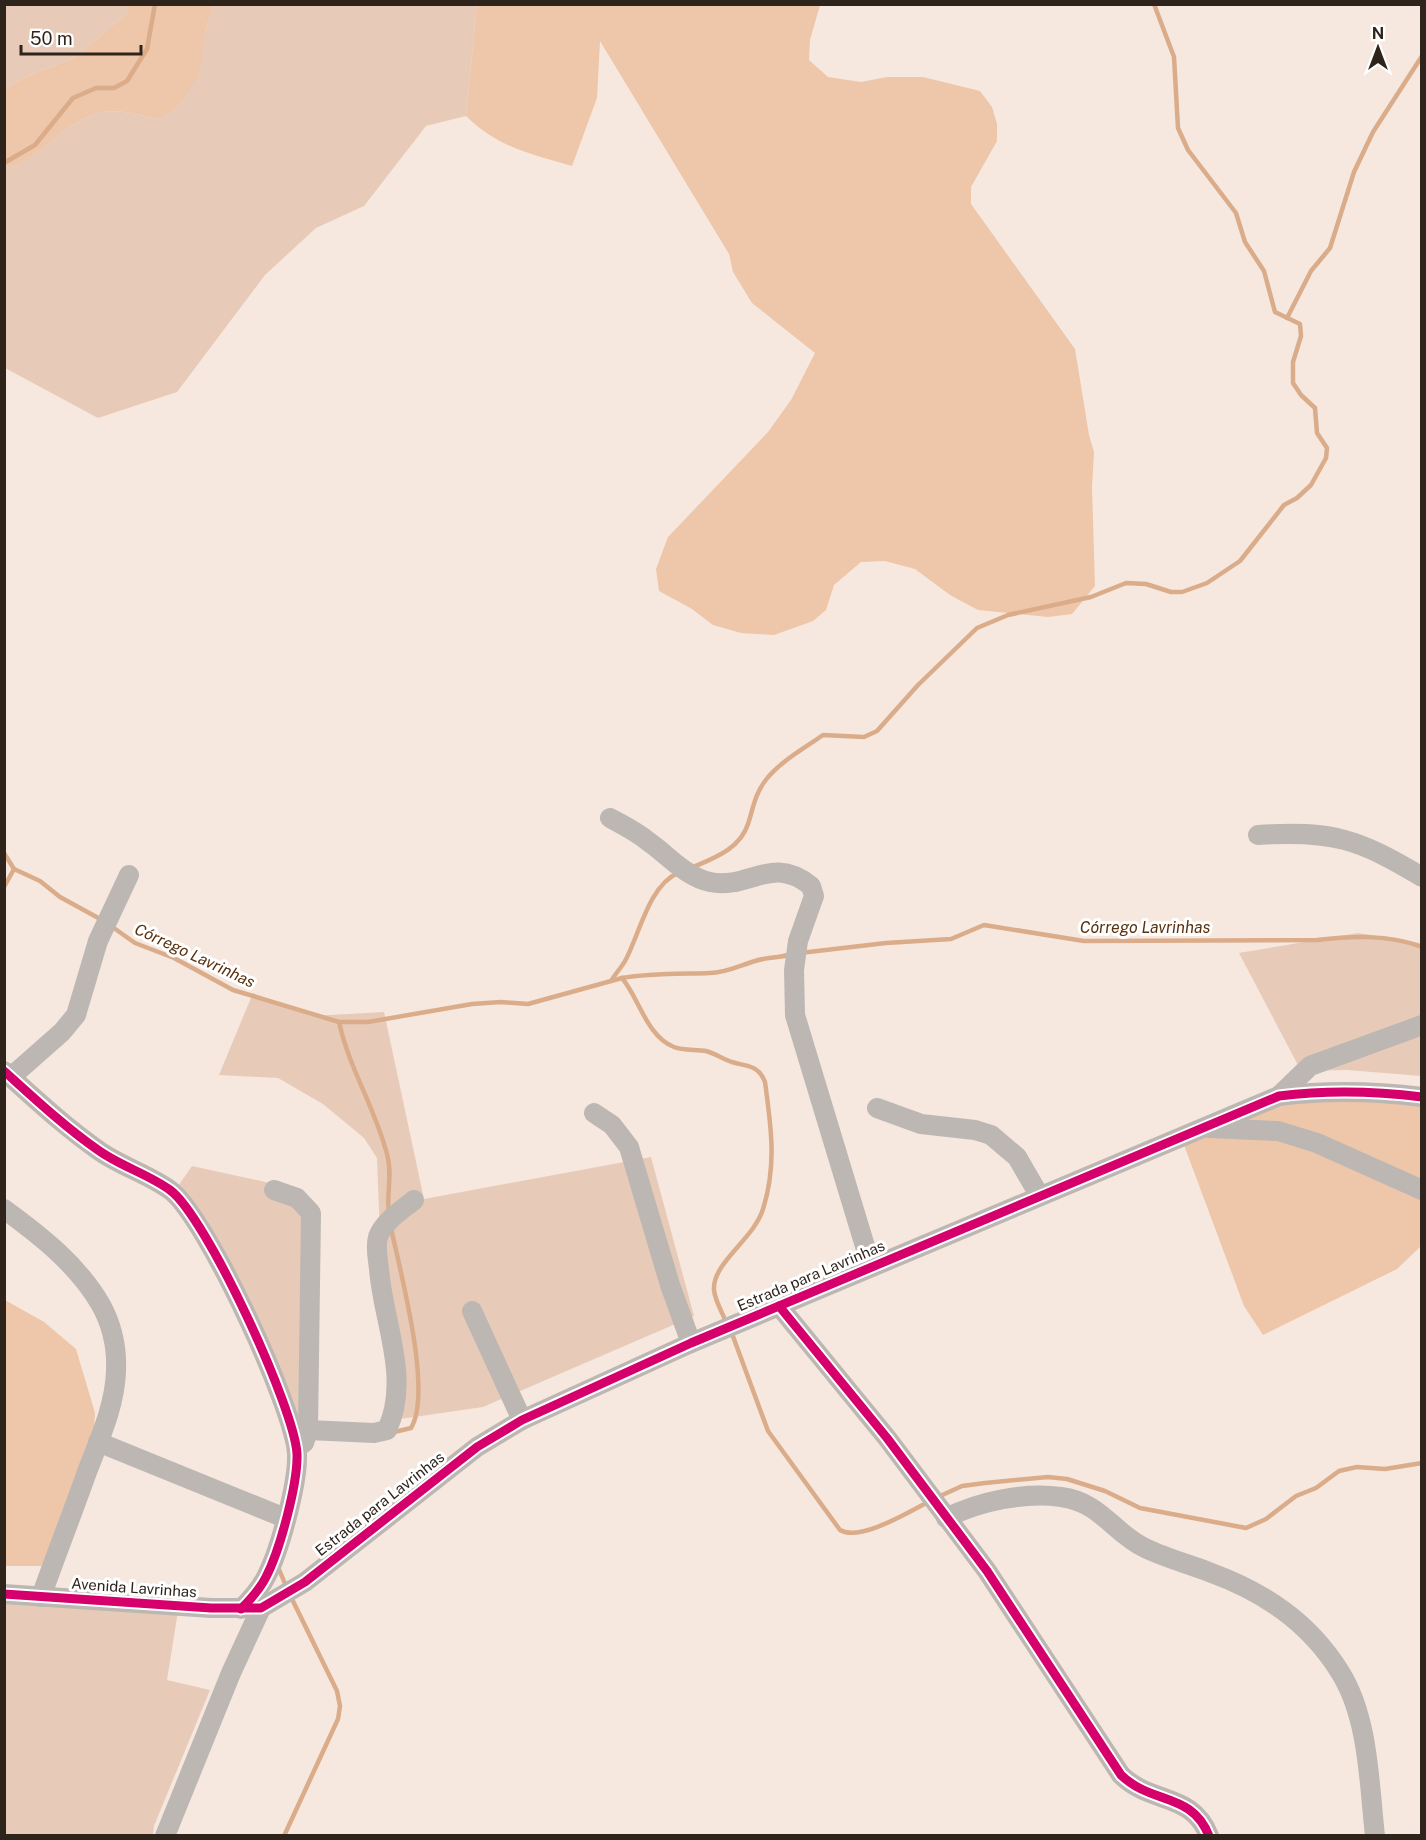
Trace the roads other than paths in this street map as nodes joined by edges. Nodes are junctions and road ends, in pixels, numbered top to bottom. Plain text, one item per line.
1 (610, 818) dead end
2 (1258, 835) dead end
3 (129, 875) dead end
4 (1422, 877) edge
5 (1422, 1025) edge
6 (8, 1074) edge
7 (1279, 1096) junction
8 (1422, 1096) edge
9 (878, 1108) dead end
10 (594, 1113) dead end
11 (1200, 1128) junction
12 (274, 1190) dead end
13 (1422, 1191) edge
14 (1039, 1195) junction
15 (414, 1200) dead end
16 (4, 1209) edge
17 (871, 1266) junction
18 (779, 1305) junction
19 (472, 1311) dead end
20 (691, 1343) junction
21 (522, 1420) junction
22 (308, 1430) junction
23 (98, 1442) junction
24 (297, 1452) junction
25 (285, 1518) junction
26 (946, 1518) junction
27 (4, 1594) edge
28 (41, 1597) junction
29 (261, 1608) junction
30 (241, 1609) junction
31 (165, 1836) edge
32 (1209, 1836) edge
33 (1376, 1836) edge

1 - 17 street
2 - 4 street
3 - 6 street
5 - 7 street
6 - 24 street
7 - 8 street, Estrada para Lavrinhas
7 - 11 street, Estrada para Lavrinhas
9 - 14 street
10 - 20 street
11 - 13 street
11 - 14 street, Estrada para Lavrinhas
12 - 22 street
14 - 17 street, Estrada para Lavrinhas
15 - 22 street
16 - 23 street
17 - 18 street, Estrada para Lavrinhas
18 - 20 street, Estrada para Lavrinhas
18 - 26 street
19 - 21 street
20 - 21 street, Estrada para Lavrinhas
21 - 29 street, Estrada para Lavrinhas
22 - 24 street
23 - 25 street
23 - 28 street
24 - 25 street
25 - 30 street
26 - 32 street
26 - 33 street
27 - 28 street, Avenida Lavrinhas
28 - 30 street, Avenida Lavrinhas
29 - 30 street, Avenida Lavrinhas
29 - 31 street

